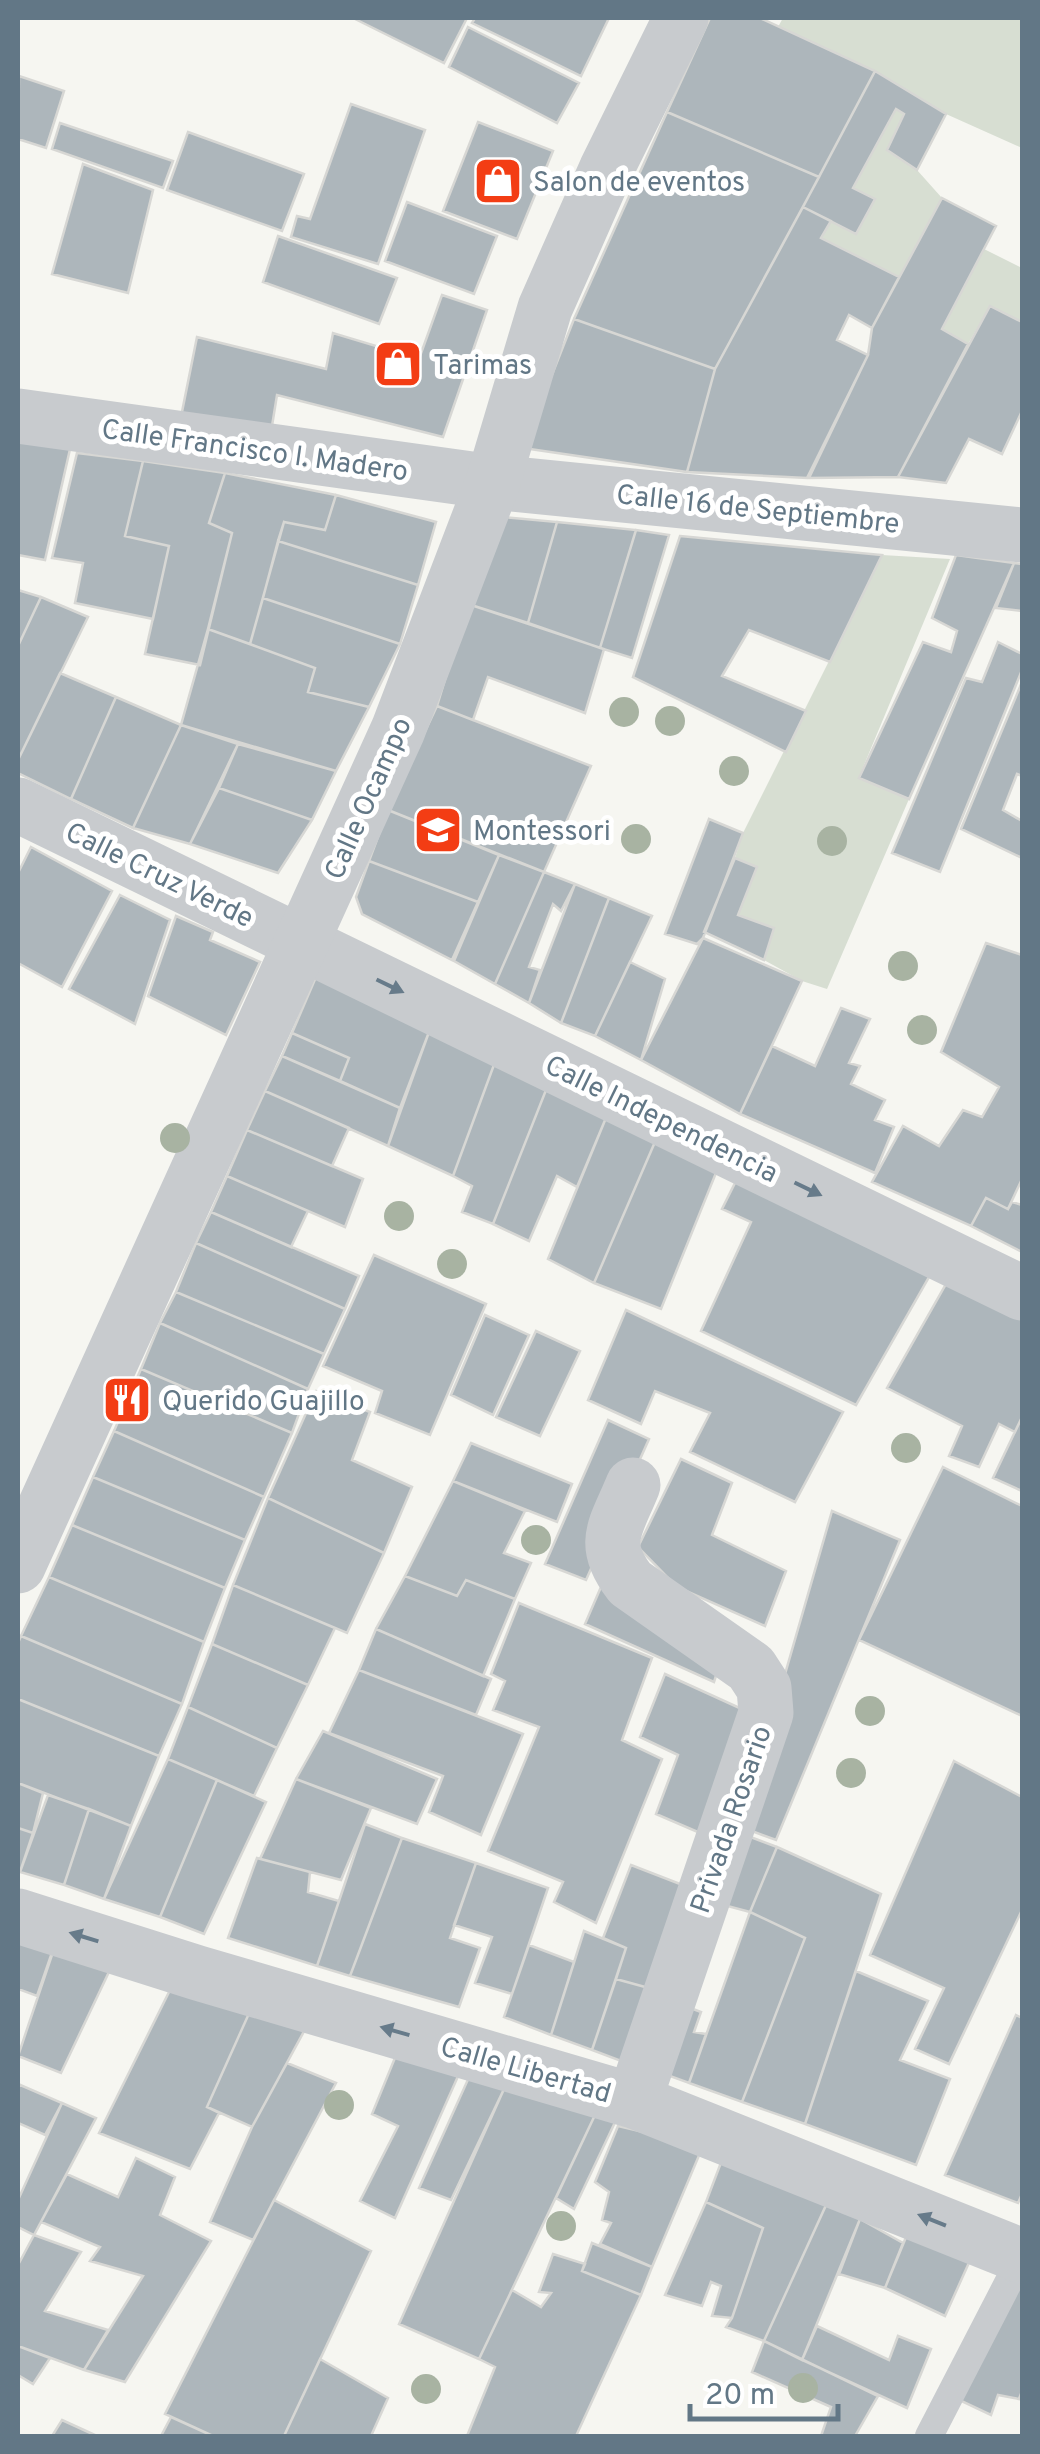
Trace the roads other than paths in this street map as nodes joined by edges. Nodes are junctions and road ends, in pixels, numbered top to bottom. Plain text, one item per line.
1 (681, 18) edge
2 (18, 416) edge
3 (493, 482) junction
4 (1022, 535) edge
5 (18, 804) edge
6 (302, 943) junction
7 (1022, 1293) edge
8 (633, 1485) dead end
9 (18, 1566) edge
10 (18, 1916) edge
11 (634, 2100) junction
12 (1022, 2256) edge
13 (929, 2436) edge

1 - 3 street, Calle Ocampo
2 - 3 street, Calle Francisco I. Madero
3 - 4 street, Calle 16 de Septiembre
3 - 6 street, Calle Ocampo
5 - 6 street, Calle Cruz Verde
6 -> 7 street, Calle Independencia
6 - 9 street, Calle Ocampo
8 - 11 street, Privada Rosario
11 -> 10 street, Calle Libertad
12 -> 11 street, Calle Libertad
12 - 13 lane

